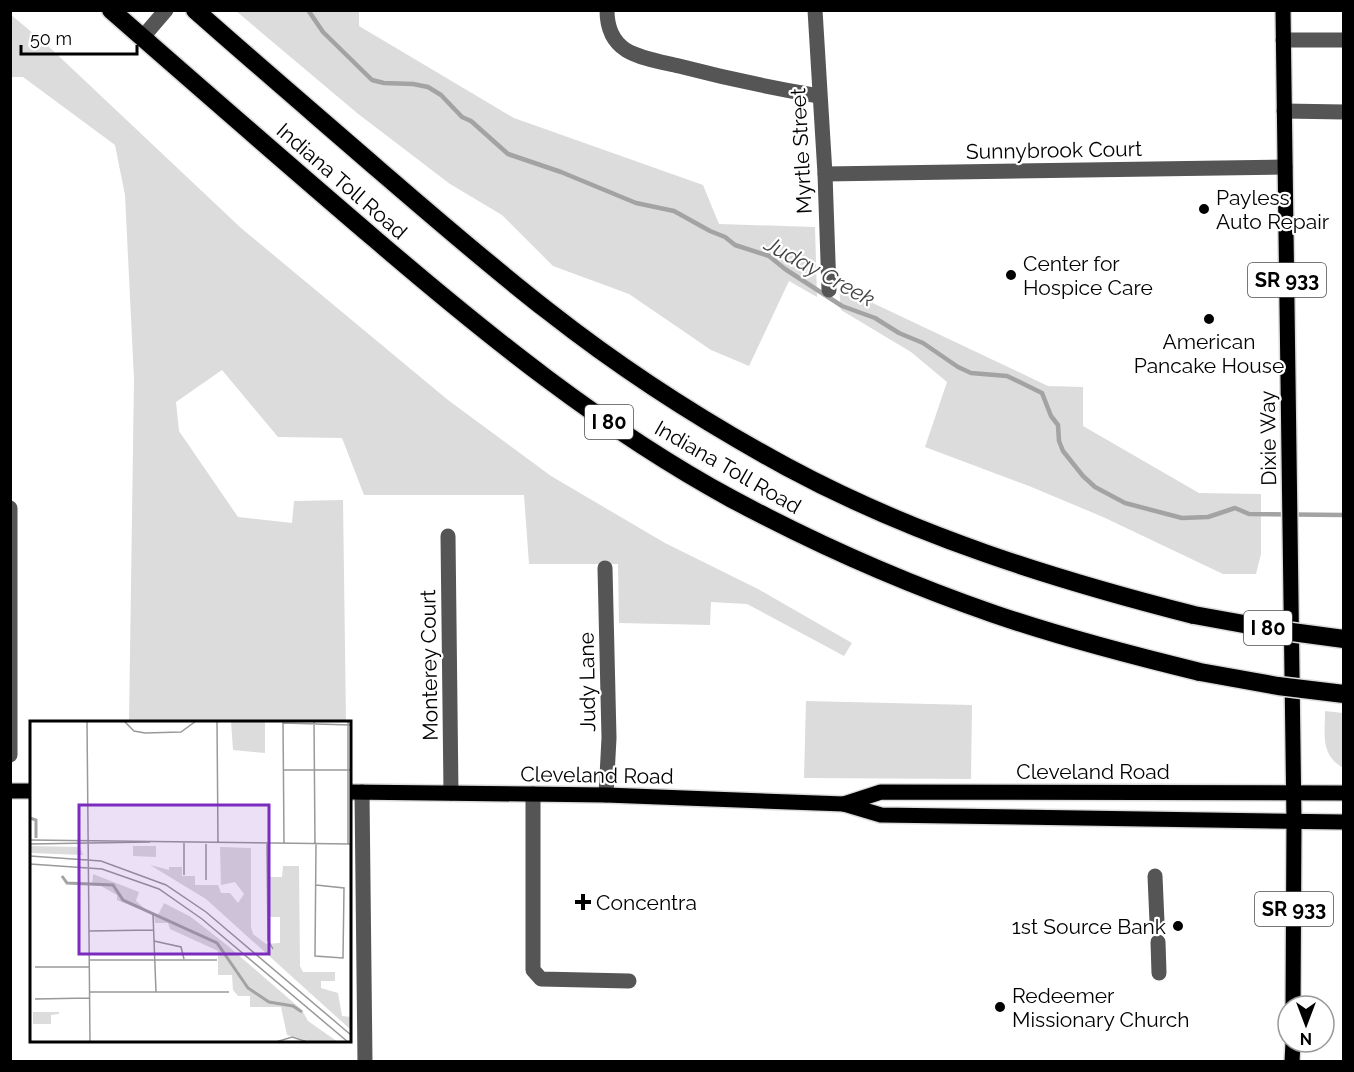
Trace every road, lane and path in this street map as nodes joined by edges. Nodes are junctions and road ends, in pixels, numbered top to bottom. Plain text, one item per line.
1 (111, 10) edge
2 (166, 10) edge
3 (195, 10) edge
4 (607, 10) edge
5 (815, 10) edge
6 (1283, 10) edge
7 (142, 38) junction
8 (1283, 40) junction
9 (1344, 40) edge
10 (819, 96) junction
11 (1284, 111) junction
12 (1344, 112) edge
13 (1284, 167) junction
14 (825, 174) junction
15 (829, 290) dead end
16 (10, 508) edge
17 (448, 536) dead end
18 (605, 568) dead end
19 (1344, 639) edge
20 (1344, 694) edge
21 (10, 755) edge
22 (10, 790) edge
23 (30, 791) edge
24 (356, 792) edge
25 (451, 793) junction
26 (1294, 793) junction
27 (1344, 793) edge
28 (533, 794) junction
29 (606, 795) junction
30 (844, 804) junction
31 (1294, 822) junction
32 (1344, 822) edge
33 (1155, 876) dead end
34 (1157, 922) dead end
35 (1158, 942) dead end
36 (1160, 973) dead end
37 (629, 981) dead end
38 (1293, 994) edge
39 (365, 1062) edge

1 - 7 highway, Indiana Toll Road / I 80
2 - 7 street
3 - 19 highway, Indiana Toll Road / I 80, bridge
4 - 10 street
5 - 10 street, Myrtle Street
6 - 8 main road, Dixie Way / SR 933
7 - 20 highway, Indiana Toll Road / I 80, bridge
8 - 9 street
8 - 11 main road, Dixie Way / SR 933
10 - 14 street, Myrtle Street
11 - 12 street
11 - 13 main road, Dixie Way / SR 933
13 - 14 street, Sunnybrook Court
13 - 26 main road, Dixie Way / SR 933
14 - 15 street, Myrtle Street
16 - 21 street
17 - 25 street, Monterey Court
18 - 29 street, Judy Lane
22 - 23 main road
24 - 25 main road, Cleveland Road
24 - 39 street
25 - 28 main road, Cleveland Road
26 - 27 main road, Cleveland Road
26 - 30 main road, Cleveland Road
26 - 31 main road, SR 933
28 - 29 main road, Cleveland Road
28 - 37 street
29 - 30 main road, Cleveland Road
30 - 31 main road, Cleveland Road
31 - 32 main road, Cleveland Road
31 - 38 main road, SR 933
33 - 34 street
35 - 36 street

